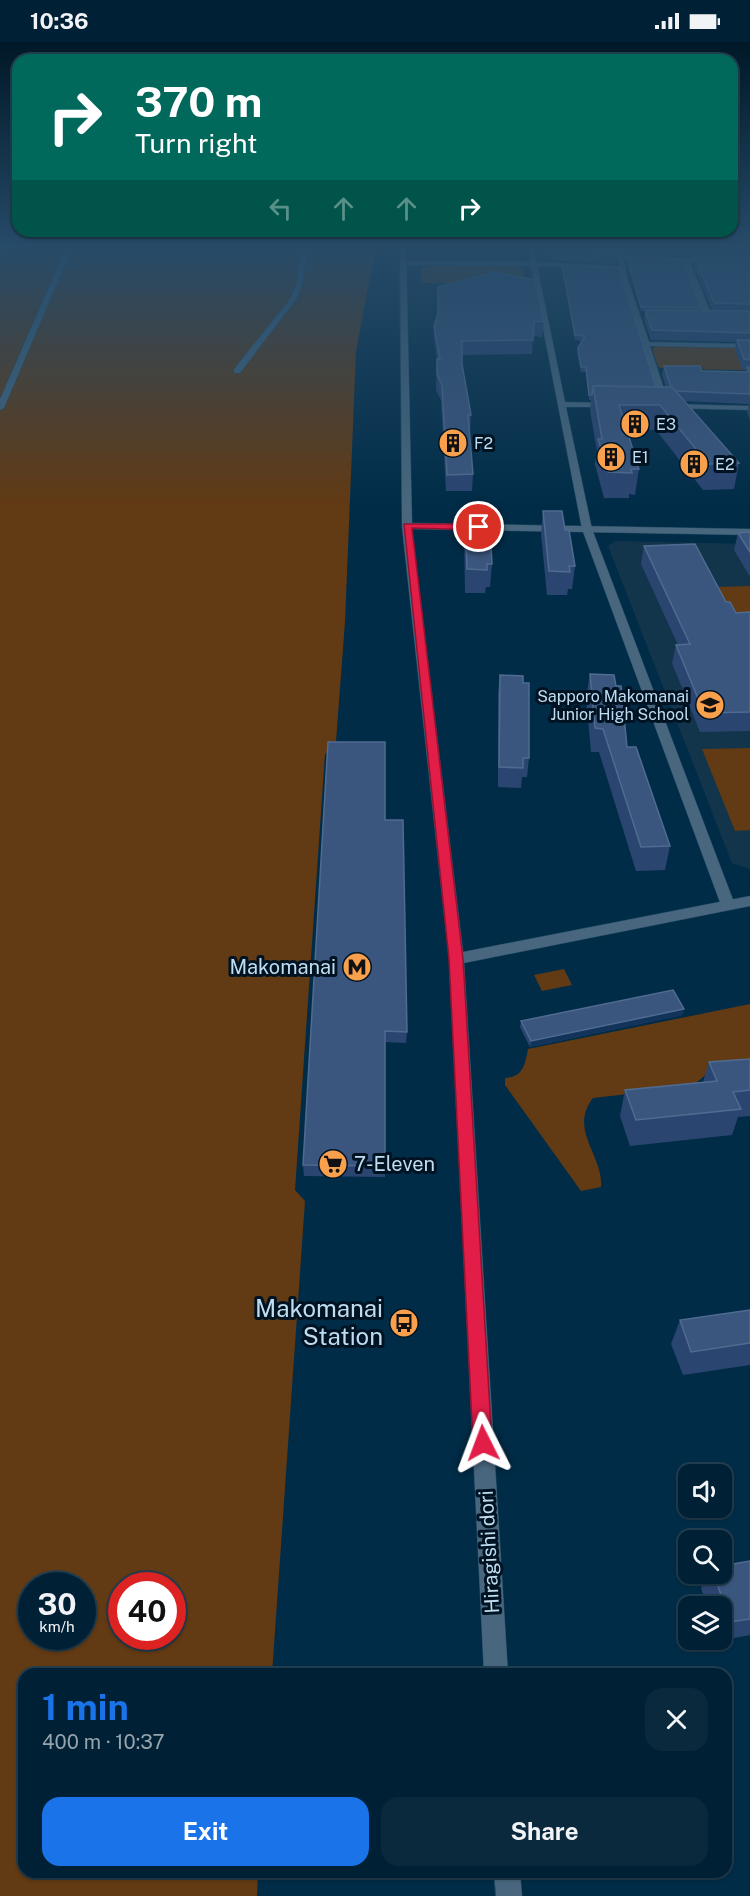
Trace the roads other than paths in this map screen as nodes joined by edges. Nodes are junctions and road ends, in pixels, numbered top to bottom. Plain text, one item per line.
1 (33, 333) edge
2 (267, 333) edge
3 (404, 333) edge
4 (547, 333) edge
5 (642, 333) edge
6 (646, 344) junction
7 (750, 346) edge
8 (654, 371) junction
9 (666, 371) edge
10 (237, 372) dead end
11 (561, 404) junction
12 (620, 405) edge
13 (654, 406) edge
14 (666, 406) junction
15 (0, 408) edge
16 (750, 408) edge
17 (408, 526) junction
18 (586, 529) junction
19 (750, 532) edge
20 (750, 901) edge
21 (728, 905) junction
22 (456, 959) junction
23 (496, 1668) edge
24 (508, 1878) edge
25 (509, 1896) edge

1 - 15 street
2 - 10 street
3 - 17 street, Hiragishi dori
4 - 11 street
5 - 6 street
6 - 7 street
6 - 8 street
8 - 9 street
8 - 14 street
11 - 12 street
11 - 18 street
13 - 14 street
14 - 16 street
17 - 18 street
17 - 22 street, Hiragishi dori
18 - 19 street
18 - 21 street
20 - 21 street
21 - 22 street
22 - 23 street, Hiragishi dori
24 - 25 street

